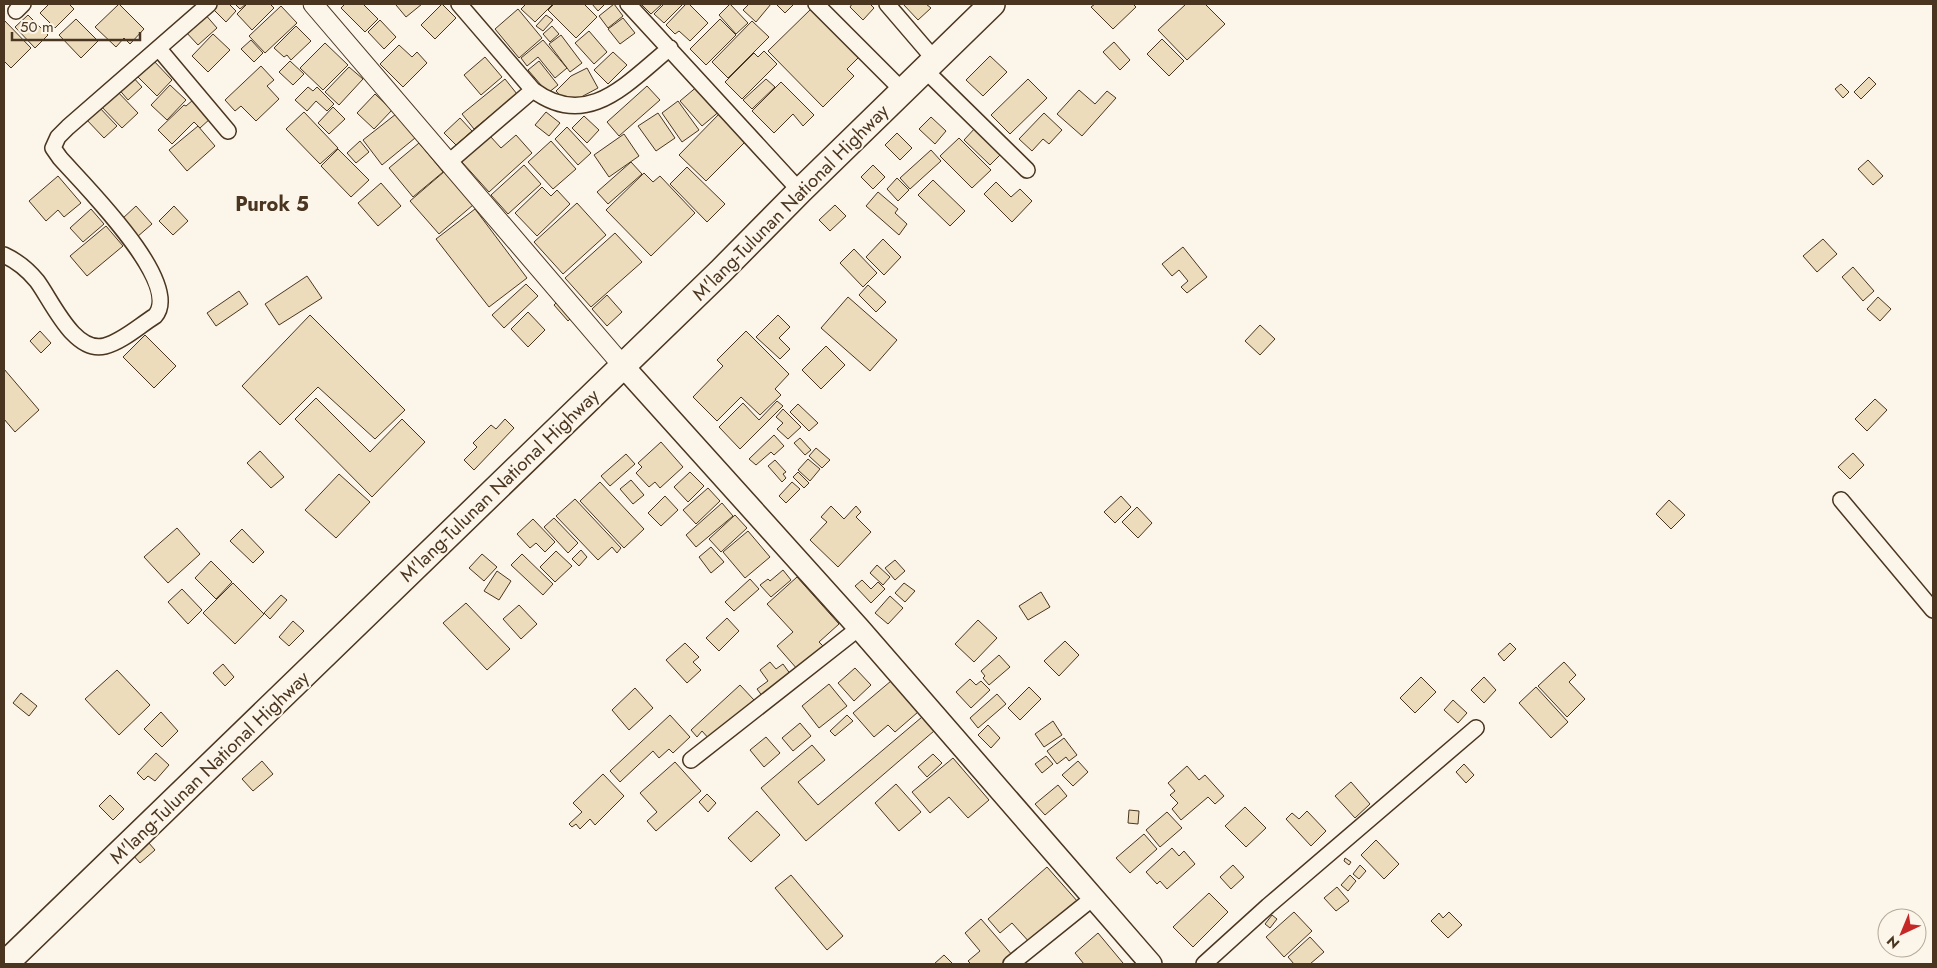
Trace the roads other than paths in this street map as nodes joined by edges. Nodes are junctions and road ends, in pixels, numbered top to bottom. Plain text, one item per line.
1 (210, 4) edge
2 (313, 4) edge
3 (459, 4) edge
4 (628, 4) edge
5 (816, 4) edge
6 (887, 4) edge
7 (992, 4) edge
8 (670, 48) junction
9 (159, 49) junction
10 (930, 65) junction
11 (533, 90) junction
12 (903, 91) junction
13 (228, 131) dead end
14 (449, 162) junction
15 (1027, 170) dead end
16 (800, 191) junction
17 (4, 255) edge
18 (623, 366) junction
19 (1841, 500) dead end
20 (1933, 610) edge
21 (859, 628) junction
22 (1476, 728) dead end
23 (691, 760) dead end
24 (1093, 898) junction
25 (5, 964) edge
26 (1011, 964) edge
27 (1151, 964) edge
28 (1204, 964) edge

1 - 9 street
2 - 14 street
3 - 11 street
4 - 8 street
5 - 12 street
6 - 10 street
7 - 10 highway, M'lang-Tulunan National Highway
8 - 11 street
8 - 16 street
9 - 13 street
9 - 17 street
10 - 12 highway, M'lang-Tulunan National Highway
10 - 15 street
11 - 14 street
12 - 16 highway, M'lang-Tulunan National Highway
14 - 18 street
16 - 18 highway, M'lang-Tulunan National Highway
18 - 21 main road
18 - 25 highway, M'lang-Tulunan National Highway
19 - 20 street
21 - 23 street
21 - 24 main road
22 - 28 street
24 - 26 street
24 - 27 main road

